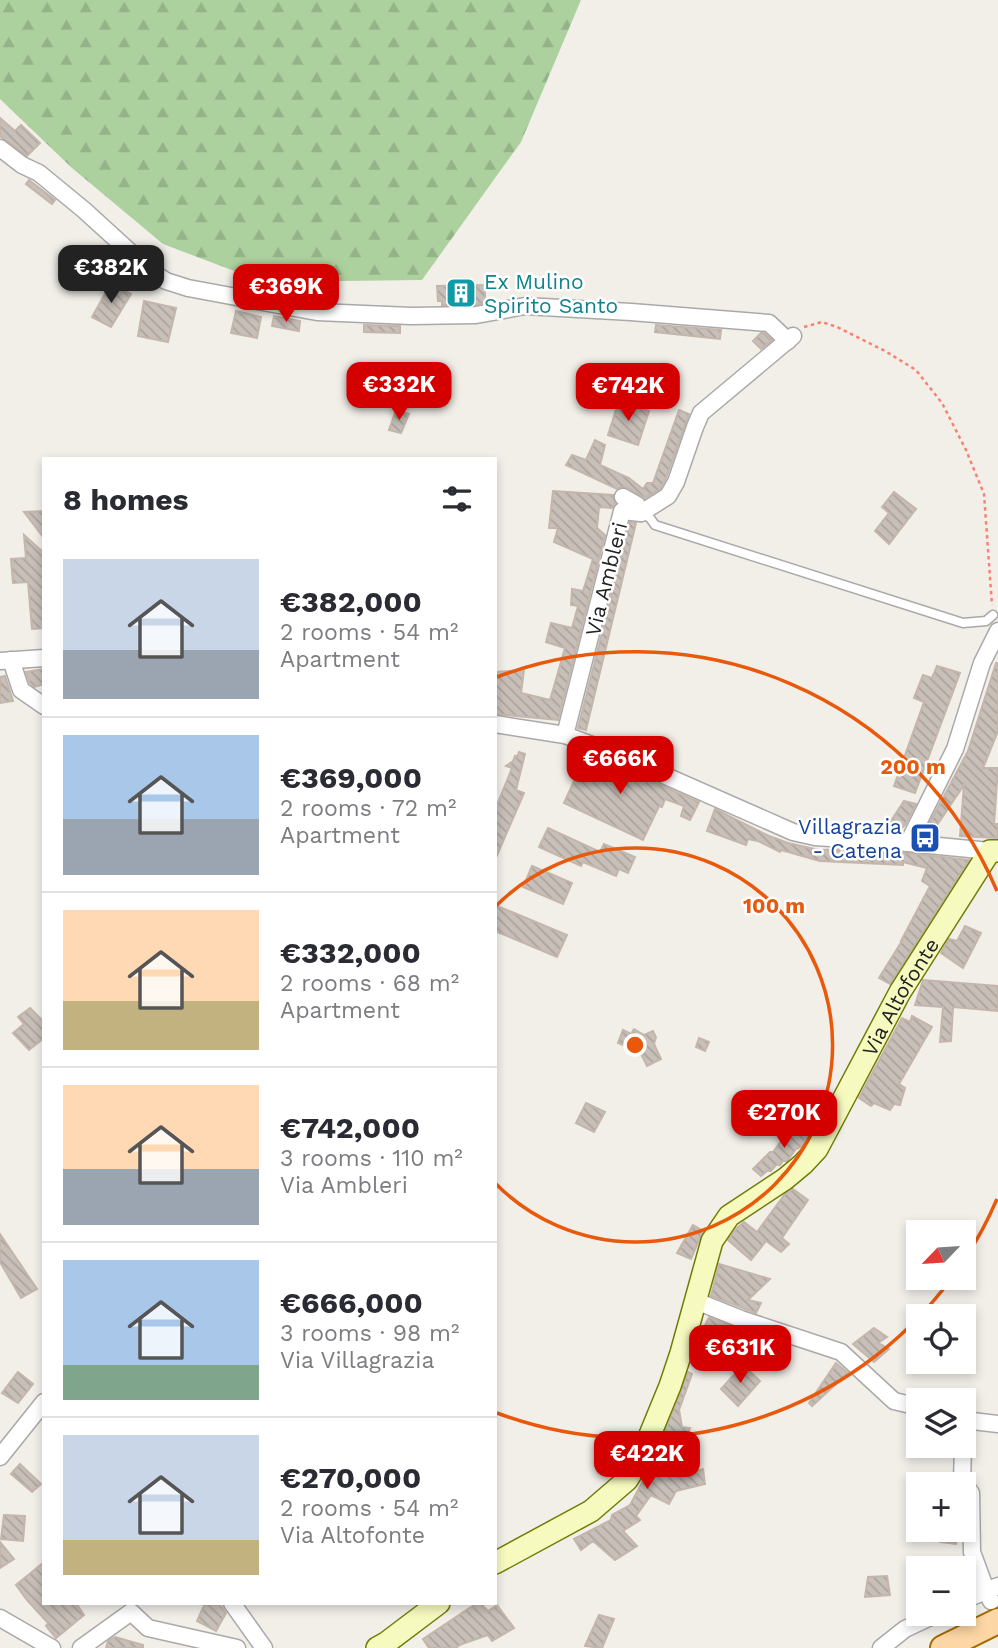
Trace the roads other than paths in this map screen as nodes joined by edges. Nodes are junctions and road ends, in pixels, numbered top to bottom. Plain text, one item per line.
1 (0, 148) edge
2 (623, 497) dead end
3 (641, 513) junction
4 (993, 615) road end
5 (998, 631) edge
6 (42, 658) edge
7 (6, 661) edge
8 (42, 705) edge
9 (497, 724) edge
10 (565, 735) junction
11 (908, 843) junction
12 (994, 851) edge
13 (696, 1301) junction
14 (42, 1404) edge
15 (906, 1404) edge
16 (976, 1421) edge
17 (998, 1424) edge
18 (0, 1457) edge
19 (972, 1542) edge
20 (497, 1562) edge
21 (993, 1599) edge
22 (233, 1605) edge
23 (436, 1605) edge
24 (136, 1607) edge
25 (0, 1618) edge
26 (911, 1626) edge
27 (52, 1648) edge
28 (81, 1648) edge
29 (237, 1648) edge
30 (264, 1648) edge
31 (377, 1648) edge
32 (881, 1648) edge
33 (943, 1648) edge

1 - 3 street, Via Ambleri
2 - 3 street
3 - 4 lane
3 - 10 street, Via Ambleri
5 - 11 street
6 - 7 street
7 - 8 street
9 - 10 street
10 - 11 street
11 - 12 street
12 - 13 main road, Via Altofonte
13 - 15 street
13 - 20 main road, Via Altofonte
14 - 18 street
16 - 17 street
19 - 21 street
21 - 33 main road
22 - 30 street
23 - 31 main road
24 - 28 street
24 - 29 street
25 - 27 street
26 - 32 street

